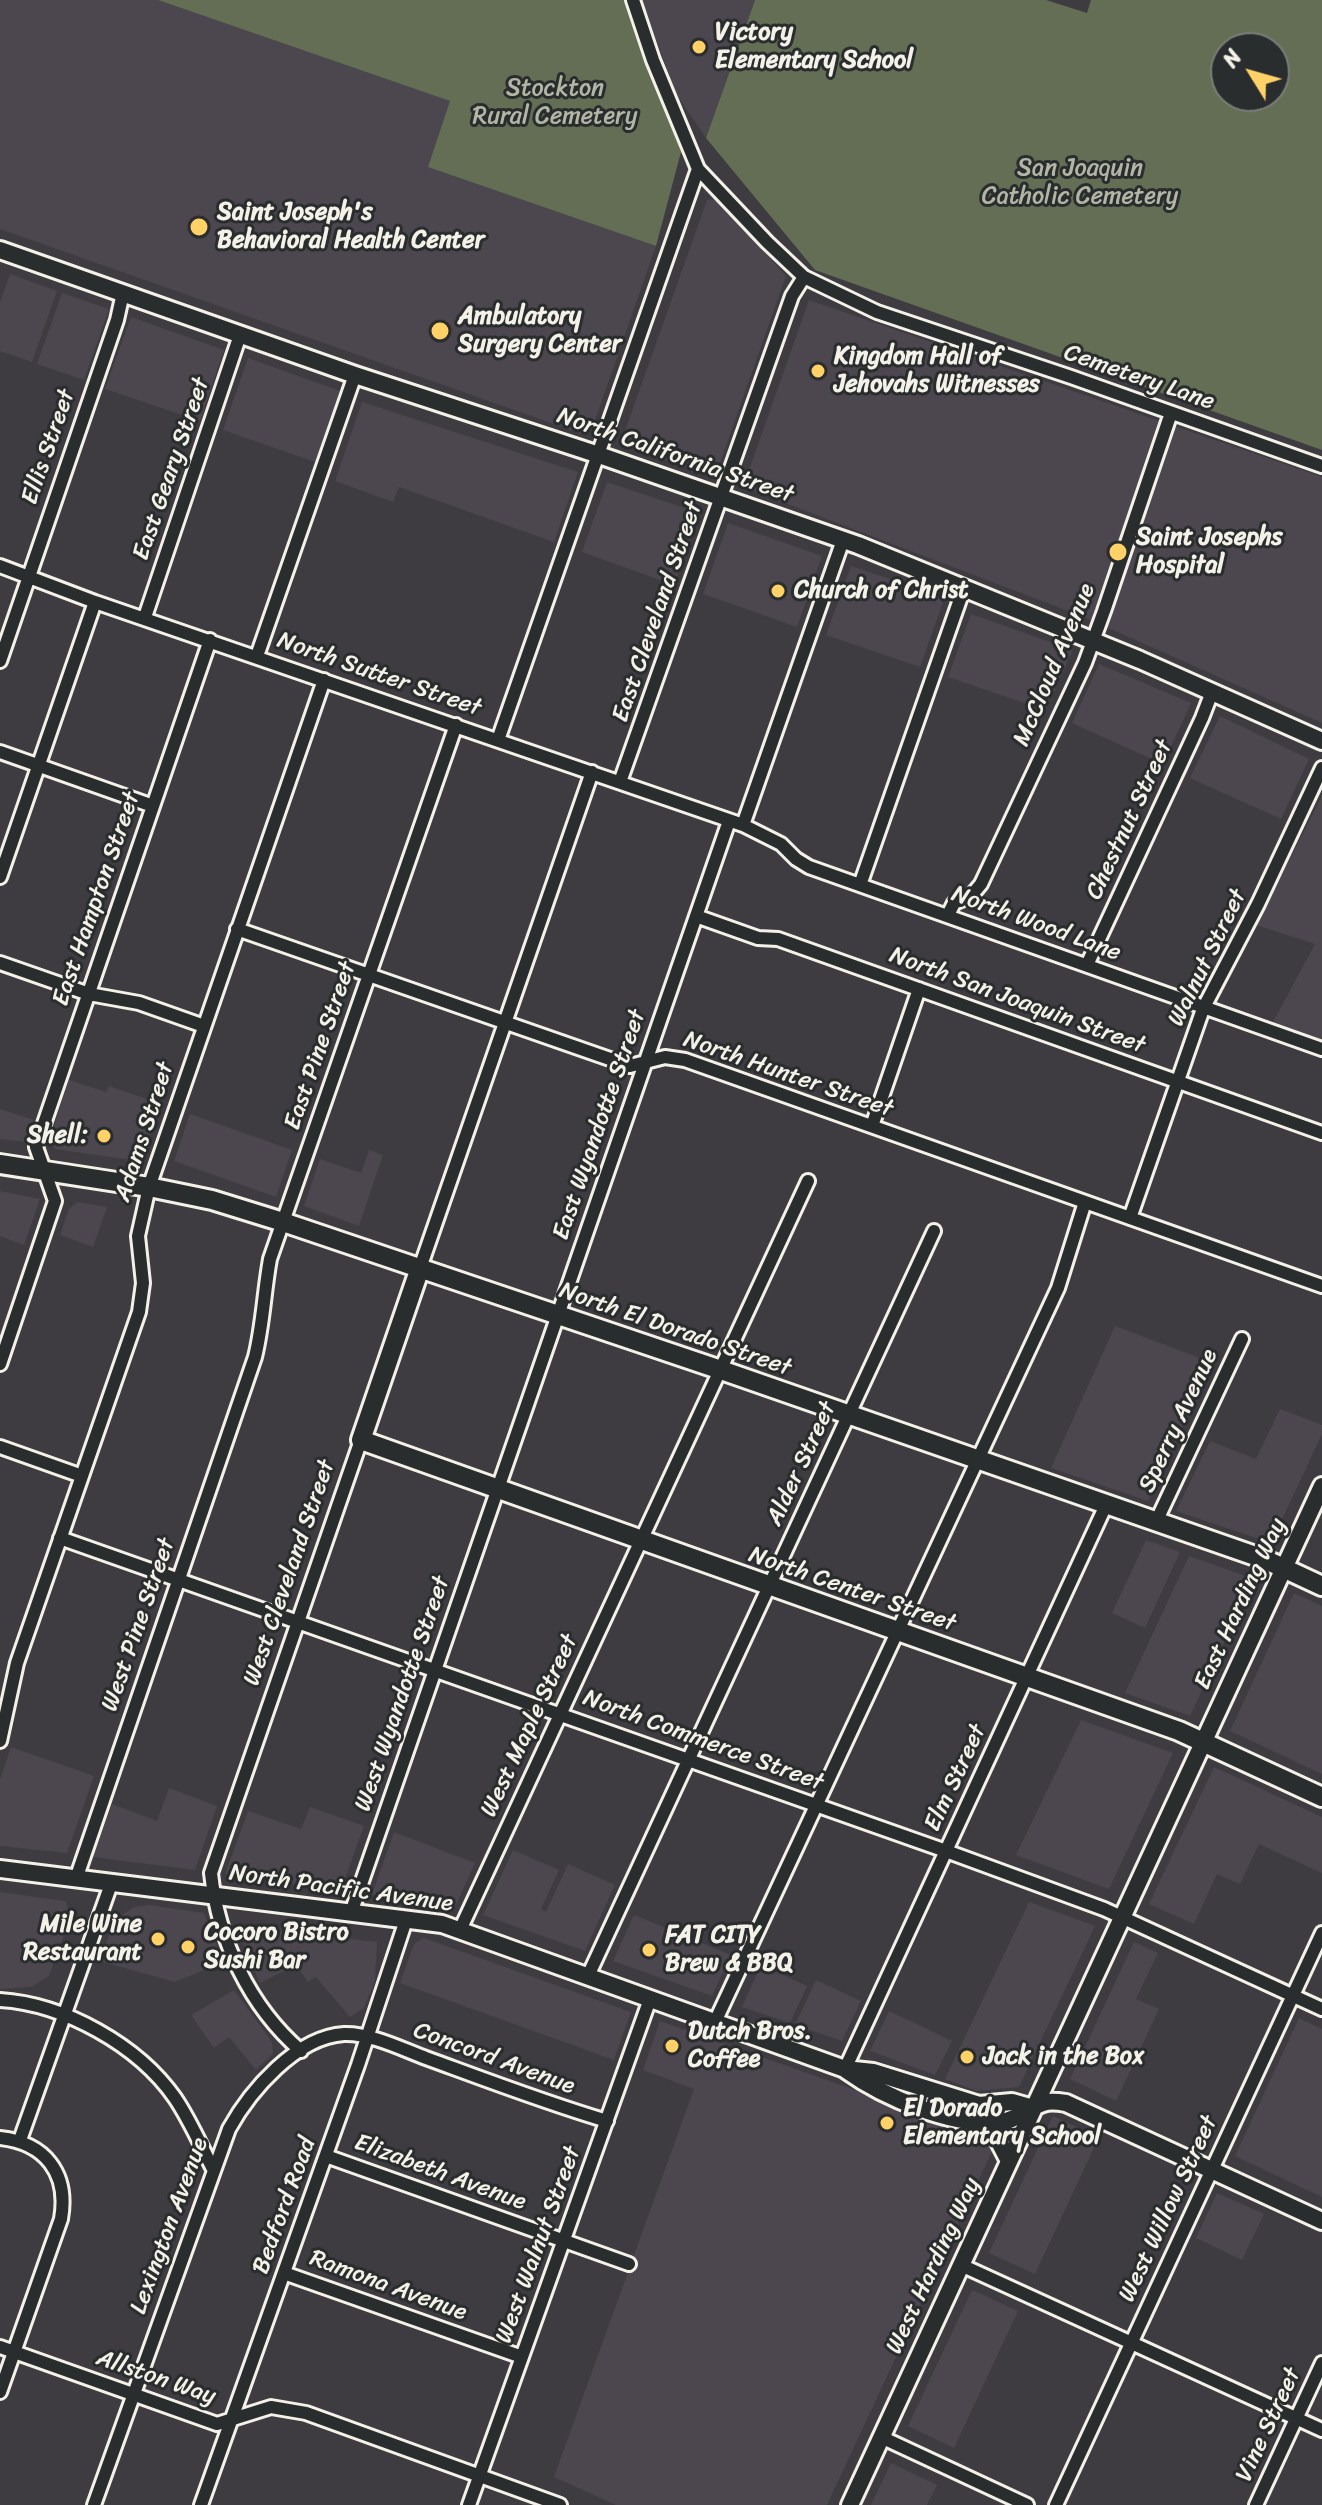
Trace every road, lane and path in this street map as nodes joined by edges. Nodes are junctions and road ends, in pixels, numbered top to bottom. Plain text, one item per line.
1 (633, 0) edge
2 (698, 169) junction
3 (1, 253) edge
4 (804, 277) junction
5 (123, 293) junction
6 (240, 335) junction
7 (355, 375) junction
8 (1171, 413) junction
9 (599, 455) junction
10 (1322, 466) edge
11 (721, 497) junction
12 (843, 540) junction
13 (0, 566) edge
14 (29, 577) junction
15 (964, 588) junction
16 (95, 602) junction
17 (145, 617) junction
18 (210, 640) junction
19 (1093, 641) junction
20 (257, 656) junction
21 (0, 661) edge
22 (324, 680) junction
23 (1212, 692) junction
24 (456, 725) junction
25 (498, 740) junction
26 (1322, 741) edge
27 (0, 752) edge
28 (39, 767) junction
29 (1322, 768) edge
30 (592, 772) junction
31 (620, 782) junction
32 (153, 806) junction
33 (729, 821) junction
34 (743, 825) junction
35 (0, 877) edge
36 (860, 885) junction
37 (948, 915) junction
38 (696, 916) junction
39 (237, 929) junction
40 (0, 963) edge
41 (1087, 965) junction
42 (370, 976) junction
43 (919, 989) junction
44 (89, 994) junction
45 (1203, 1009) junction
46 (506, 1023) junction
47 (204, 1026) junction
48 (1322, 1049) edge
49 (646, 1062) junction
50 (1177, 1081) junction
51 (872, 1126) junction
52 (1322, 1133) edge
53 (0, 1164) edge
54 (46, 1172) junction
55 (808, 1181) dead end
56 (149, 1187) junction
57 (1085, 1202) junction
58 (1130, 1218) junction
59 (283, 1222) junction
60 (934, 1231) dead end
61 (420, 1268) junction
62 (1322, 1286) edge
63 (556, 1314) junction
64 (1242, 1339) dead end
65 (0, 1364) edge
66 (721, 1370) junction
67 (246, 1385) joint
68 (848, 1416) junction
69 (361, 1440) junction
70 (0, 1447) edge
71 (977, 1460) junction
72 (82, 1476) junction
73 (1322, 1486) edge
74 (497, 1489) junction
75 (1106, 1505) junction
76 (1156, 1522) junction
77 (60, 1538) junction
78 (640, 1541) junction
79 (1284, 1568) junction
80 (178, 1580) junction
81 (1322, 1586) edge
82 (770, 1587) junction
83 (299, 1621) junction
84 (899, 1632) junction
85 (435, 1669) junction
86 (1027, 1677) junction
87 (561, 1714) junction
88 (0, 1741) edge
89 (1203, 1741) junction
90 (689, 1760) junction
91 (1322, 1797) edge
92 (818, 1805) junction
93 (946, 1851) junction
94 (0, 1869) edge
95 (76, 1879) junction
96 (111, 1884) junction
97 (213, 1895) junction
98 (351, 1913) junction
99 (1123, 1916) junction
100 (406, 1920) junction
101 (460, 1930) junction
102 (1322, 1933) edge
103 (588, 1976) junction
104 (1293, 1996) junction
105 (650, 1999) junction
106 (0, 2000) edge
107 (1322, 2009) edge
108 (64, 2016) junction
109 (715, 2022) junction
110 (366, 2038) junction
111 (301, 2051) junction
112 (845, 2069) junction
113 (1033, 2108) junction
114 (607, 2121) junction
115 (981, 2122) junction
116 (0, 2138) edge
117 (20, 2140) junction
118 (326, 2156) junction
119 (1009, 2161) junction
120 (213, 2169) junction
121 (1211, 2169) junction
122 (1322, 2221) edge
123 (564, 2240) junction
124 (629, 2264) dead end
125 (961, 2265) junction
126 (284, 2273) junction
127 (1130, 2344) junction
128 (0, 2347) edge
129 (14, 2352) junction
130 (522, 2357) junction
131 (1322, 2363) edge
132 (0, 2392) edge
133 (134, 2395) junction
134 (233, 2418) junction
135 (1297, 2418) junction
136 (1322, 2430) edge
137 (881, 2437) junction
138 (480, 2475) junction
139 (94, 2505) edge
140 (201, 2505) edge
141 (469, 2505) edge
142 (560, 2505) edge
143 (850, 2505) edge
144 (1027, 2505) edge
145 (1056, 2505) edge
146 (1256, 2505) edge

1 - 2 street, Cemetery Lane
2 - 4 street, Cemetery Lane
2 - 9 street
3 - 5 street, North California Street
4 - 8 street, Cemetery Lane
4 - 11 street, East Cleveland Street
5 - 6 street, North California Street
5 - 14 street, Ellis Street
6 - 7 street, North California Street
6 - 17 street, East Geary Street
7 - 9 street, North California Street
7 - 20 street
8 - 10 street, Cemetery Lane
8 - 19 street, McCloud Avenue
9 - 11 street, North California Street
9 - 25 street
11 - 12 street, North California Street
11 - 31 street, East Cleveland Street
12 - 15 street, North California Street
12 - 34 street
13 - 14 street, North Sutter Street
14 - 16 street, North Sutter Street
14 - 21 street, Ellis Street
15 - 19 street, North California Street
15 - 36 street
16 - 17 street, North Sutter Street
16 - 28 street
17 - 18 street, North Sutter Street
18 - 20 street, North Sutter Street
18 - 32 street, East Hampton Street
19 - 23 street, North California Street
19 - 37 street, McCloud Avenue
20 - 22 street, North Sutter Street
22 - 24 street, North Sutter Street
22 - 39 street, Adams Street
23 - 26 street, North California Street
23 - 41 street, Chestnut Street
24 - 25 street, North Sutter Street
24 - 42 street, East Pine Street
25 - 30 street, North Sutter Street
27 - 28 street
28 - 32 street
28 - 35 street
29 - 45 street, Walnut Street
30 - 31 street, North Sutter Street
30 - 46 street
31 - 33 street, North Sutter Street
32 - 44 street, East Hampton Street
33 - 34 street, North Sutter Street
33 - 38 street, East Wyandotte Street
34 - 36 street, North Wood Lane
36 - 37 street, North Wood Lane
37 - 41 street, North Wood Lane
38 - 43 street, North San Joaquin Street
38 - 49 street, East Wyandotte Street
39 - 42 street, North Hunter Street
39 - 47 street, Adams Street
40 - 44 street
41 - 45 street, North Wood Lane
42 - 46 street, North Hunter Street
42 - 59 street, East Pine Street
43 - 50 street, North San Joaquin Street
43 - 51 street
44 - 47 street
44 - 54 street, East Hampton Street
45 - 48 street, North Wood Lane
45 - 50 street, Walnut Street
46 - 49 street, North Hunter Street
46 - 61 street
47 - 56 street, Adams Street
49 - 51 street, North Hunter Street
49 - 63 street, East Wyandotte Street
50 - 52 street, North San Joaquin Street
50 - 58 street, Walnut Street
51 - 57 street, North Hunter Street
53 - 54 main road, North El Dorado Street
54 - 56 main road, North El Dorado Street
54 - 65 street, East Hampton Street
55 - 66 street, West Maple Street
56 - 59 main road, North El Dorado Street
56 - 72 street, Adams Street
57 - 58 street, North Hunter Street
57 - 71 street
58 - 62 street, North Hunter Street
59 - 61 main road, North El Dorado Street
59 - 67 street, East Pine Street
60 - 68 street, Alder Street
61 - 63 main road, North El Dorado Street
61 - 69 main road, West Cleveland Street
63 - 66 main road, North El Dorado Street
63 - 74 street, East Wyandotte Street
64 - 76 street, Sperry Avenue
66 - 68 main road, North El Dorado Street
66 - 78 street, West Maple Street
67 - 80 street, West Pine Street
68 - 71 main road, North El Dorado Street
68 - 82 street, Alder Street
69 - 74 main road, North Center Street
69 - 83 street, West Cleveland Street
70 - 72 street
71 - 75 main road, North El Dorado Street
71 - 84 street
72 - 77 street, Adams Street
73 - 79 street, East Harding Way
74 - 78 main road, North Center Street
74 - 85 street, West Wyandotte Street
75 - 76 main road, North El Dorado Street
75 - 86 street, Elm Street
76 - 79 main road, North El Dorado Street
77 - 80 street, North Commerce Street
77 - 88 street, Adams Street
78 - 82 main road, North Center Street
78 - 87 street, West Maple Street
79 - 81 main road, North El Dorado Street
79 - 89 street, East Harding Way
80 - 83 street, North Commerce Street
80 - 95 street, West Pine Street
82 - 84 main road, North Center Street
82 - 90 street, Alder Street
83 - 85 street, North Commerce Street
83 - 97 street, West Cleveland Street
84 - 86 main road, North Center Street
84 - 92 street
85 - 87 street, North Commerce Street
85 - 98 street, West Wyandotte Street
86 - 89 main road, North Center Street
86 - 93 street, Elm Street
87 - 90 street, North Commerce Street
87 - 101 street, West Maple Street
89 - 91 main road, North Center Street
89 - 99 street, West Harding Way
90 - 92 street, North Commerce Street
90 - 103 street, Alder Street
92 - 93 street, North Commerce Street
92 - 109 street
93 - 99 street, North Commerce Street
93 - 112 street, Elm Street
94 - 95 street, North Pacific Avenue
95 - 96 street, North Pacific Avenue
96 - 97 street, North Pacific Avenue
96 - 108 street
97 - 98 street, North Pacific Avenue
97 - 111 street
98 - 100 street, North Pacific Avenue
99 - 104 street, North Commerce Street
99 - 113 street, West Harding Way
100 - 101 street, North Pacific Avenue
100 - 110 street, Bedford Road
101 - 103 street, North Pacific Avenue
102 - 104 street, West Willow Street
103 - 105 street, North Pacific Avenue
104 - 107 street, North Commerce Street
104 - 121 street, West Willow Street
105 - 109 street, North Pacific Avenue
105 - 114 street, West Walnut Street
106 - 108 street
108 - 117 street
108 - 120 street
109 - 112 street, North Pacific Avenue
110 - 111 street, Lexington Avenue
110 - 114 street, Concord Avenue
110 - 118 street, Bedford Road
111 - 120 street, Lexington Avenue
112 - 113 street, North Pacific Avenue
112 - 115 street, North Pacific Avenue
113 - 115 street, North Pacific Avenue
113 - 119 street, West Harding Way
113 - 121 street
114 - 123 street, West Walnut Street
115 - 119 street
116 - 117 street
117 - 129 street
118 - 123 street, Elizabeth Avenue
118 - 126 street, Bedford Road
119 - 125 street, West Harding Way
120 - 133 street, Lexington Avenue
121 - 122 street
121 - 127 street, West Willow Street
123 - 124 street, Elizabeth Avenue
123 - 130 street, West Walnut Street
125 - 127 street
125 - 137 street, West Harding Way
126 - 130 street, Ramona Avenue
126 - 134 street, Bedford Road
127 - 135 street
127 - 145 street, West Willow Street
128 - 129 street, Allston Way
129 - 132 street
129 - 133 street, Allston Way
130 - 138 street, West Walnut Street
131 - 135 street, Vine Street
133 - 134 street, Allston Way
133 - 139 street, Lexington Avenue
134 - 138 street, Allston Way
134 - 140 street, Bedford Road
135 - 136 street
135 - 146 street, Vine Street
137 - 143 street, West Harding Way
137 - 144 street
138 - 141 street, West Walnut Street
138 - 142 street, Allston Way

